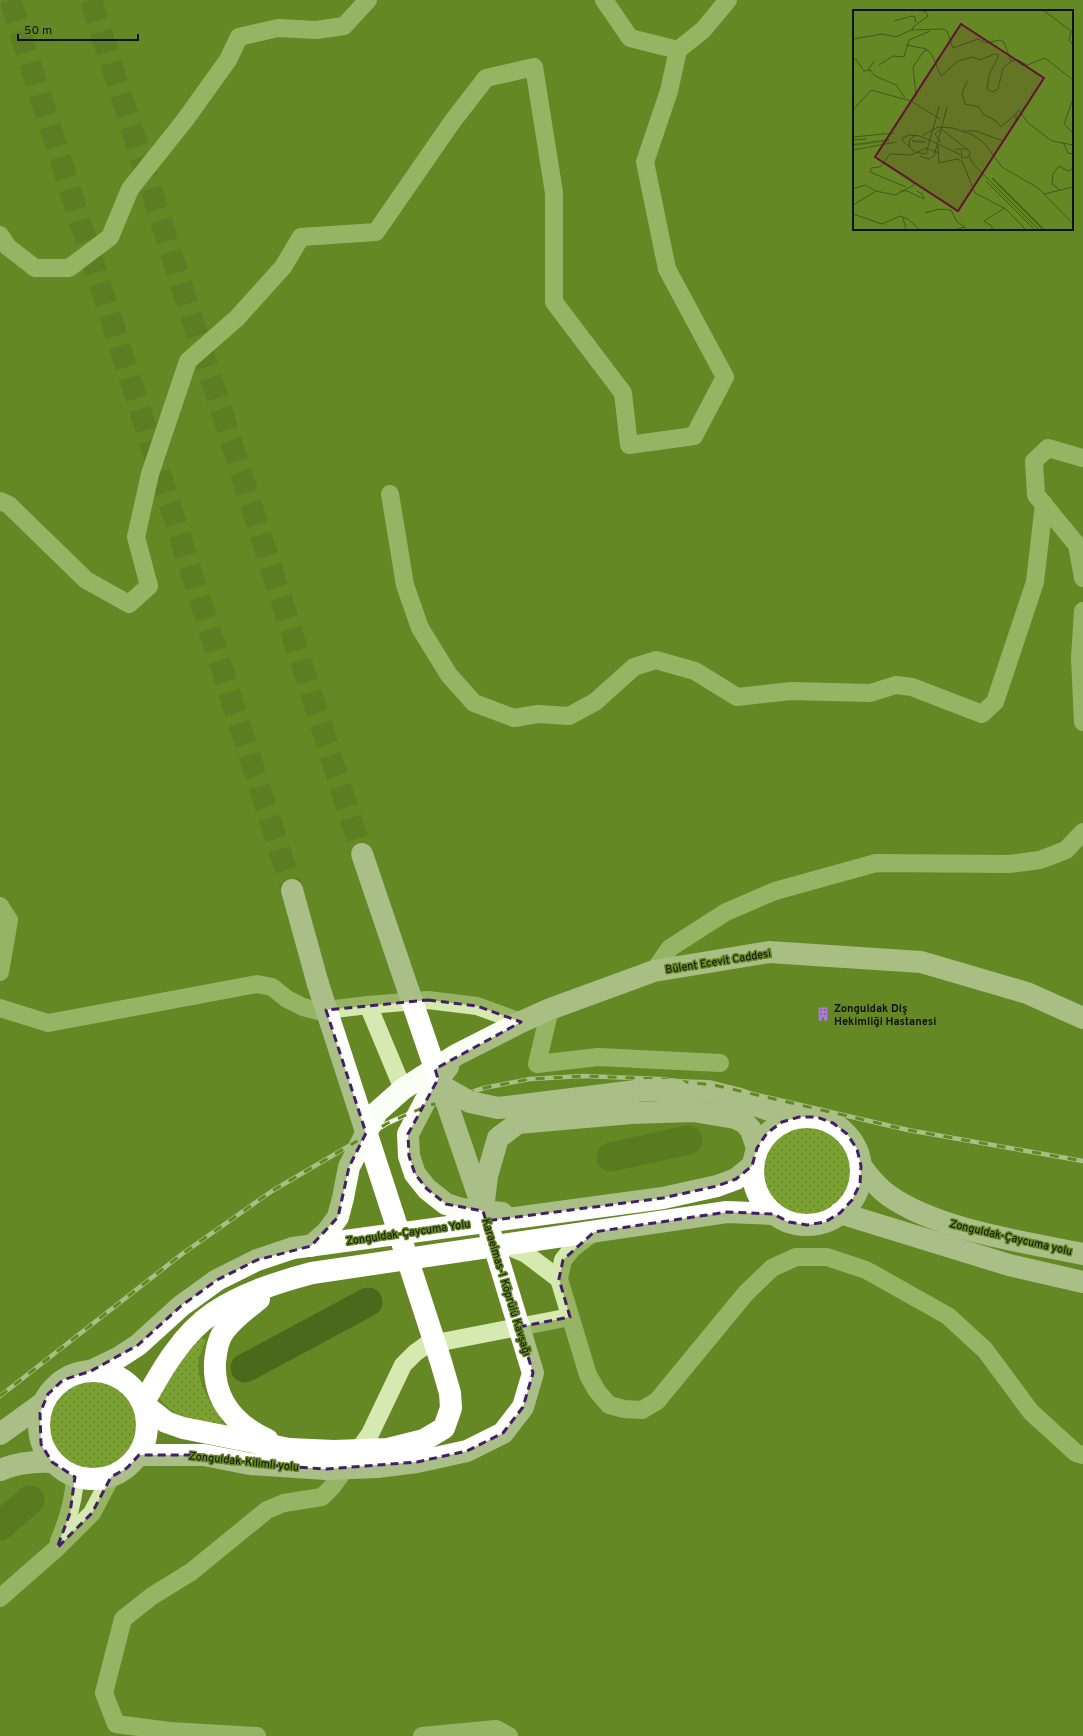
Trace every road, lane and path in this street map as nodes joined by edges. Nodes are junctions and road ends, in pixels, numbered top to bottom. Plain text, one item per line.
1 (368, 0) edge
2 (604, 0) edge
3 (728, 0) edge
4 (678, 50) junction
5 (0, 235) edge
6 (1083, 458) edge
7 (390, 494) dead end
8 (0, 501) edge
9 (1044, 504) junction
10 (1083, 578) edge
11 (1083, 611) edge
12 (1083, 722) edge
13 (1083, 832) edge
14 (362, 854) tunnel mouth
15 (292, 890) tunnel mouth
16 (0, 906) edge
17 (654, 971) junction
18 (0, 972) edge
19 (368, 1005) junction
20 (0, 1008) edge
21 (550, 1009) junction
22 (1083, 1018) edge
23 (521, 1022) junction
24 (456, 1055) junction
25 (720, 1063) dead end
26 (440, 1084) junction
27 (403, 1089) junction
28 (799, 1117) junction
29 (755, 1157) junction
30 (861, 1166) junction
31 (482, 1209) junction
32 (840, 1213) junction
33 (773, 1214) junction
34 (527, 1216) junction
35 (594, 1232) junction
36 (505, 1245) junction
37 (311, 1246) junction
38 (1083, 1254) edge
39 (559, 1279) junction
40 (283, 1281) junction
41 (1083, 1282) edge
42 (570, 1317) junction
43 (91, 1371) junction
44 (43, 1403) junction
45 (143, 1404) junction
46 (0, 1434) edge
47 (289, 1449) junction
48 (139, 1455) junction
49 (1083, 1455) edge
50 (52, 1462) junction
51 (326, 1469) joint
52 (0, 1470) edge
53 (75, 1477) junction
54 (111, 1477) junction
55 (57, 1548) junction
56 (0, 1598) edge
57 (115, 1730) edge
58 (257, 1736) edge
59 (422, 1736) edge
60 (509, 1736) edge

1 - 5 street
2 - 4 street
3 - 4 street
4 - 8 street
6 - 9 street
7 - 9 street
9 - 10 street
11 - 12 street
13 - 17 street
14 - 26 highway, Karaelmas-1 Köprülü Kavşağı, bridge
15 - 47 highway, bridge
16 - 18 street
17 - 21 main road, Bülent Ecevit Caddesi
17 - 22 main road, Bülent Ecevit Caddesi
19 - 20 street
19 - 23 street
19 - 27 street
21 - 23 main road, Bülent Ecevit Caddesi
21 - 25 street
23 - 24 main road, Bülent Ecevit Caddesi
24 - 27 main road, Bülent Ecevit Caddesi
24 - 34 main road
26 - 28 highway, bridge
26 - 31 highway, Karaelmas-1 Köprülü Kavşağı, bridge
27 - 37 main road, Bülent Ecevit Caddesi
28 - 29 highway
28 - 30 highway
29 - 31 highway
29 - 33 highway
29 - 34 highway, Zonguldak-Çaycuma Yolu
30 - 32 highway
30 - 38 highway, Zonguldak-Çaycuma yolu
31 - 51 highway, Karaelmas-1 Köprülü Kavşağı, bridge
32 - 33 highway
32 - 41 highway
33 - 35 highway
34 - 37 highway, Zonguldak-Çaycuma Yolu
35 - 36 highway
35 - 39 street
36 - 39 street
36 - 40 highway
37 - 43 highway, Zonguldak-Çaycuma Yolu
39 - 42 street
40 - 45 highway
40 - 47 highway, Zonguldak-Kilimli yolu
42 - 49 street
42 - 57 street
43 - 44 highway
43 - 45 highway
44 - 46 highway
44 - 50 highway
45 - 47 highway, Zonguldak-Kilimli yolu
45 - 48 highway
48 - 51 highway, Zonguldak-Kilimli yolu
48 - 54 highway
50 - 52 highway
50 - 53 highway
53 - 54 highway
53 - 55 street
54 - 55 street
55 - 56 street
57 - 58 street
59 - 60 street

